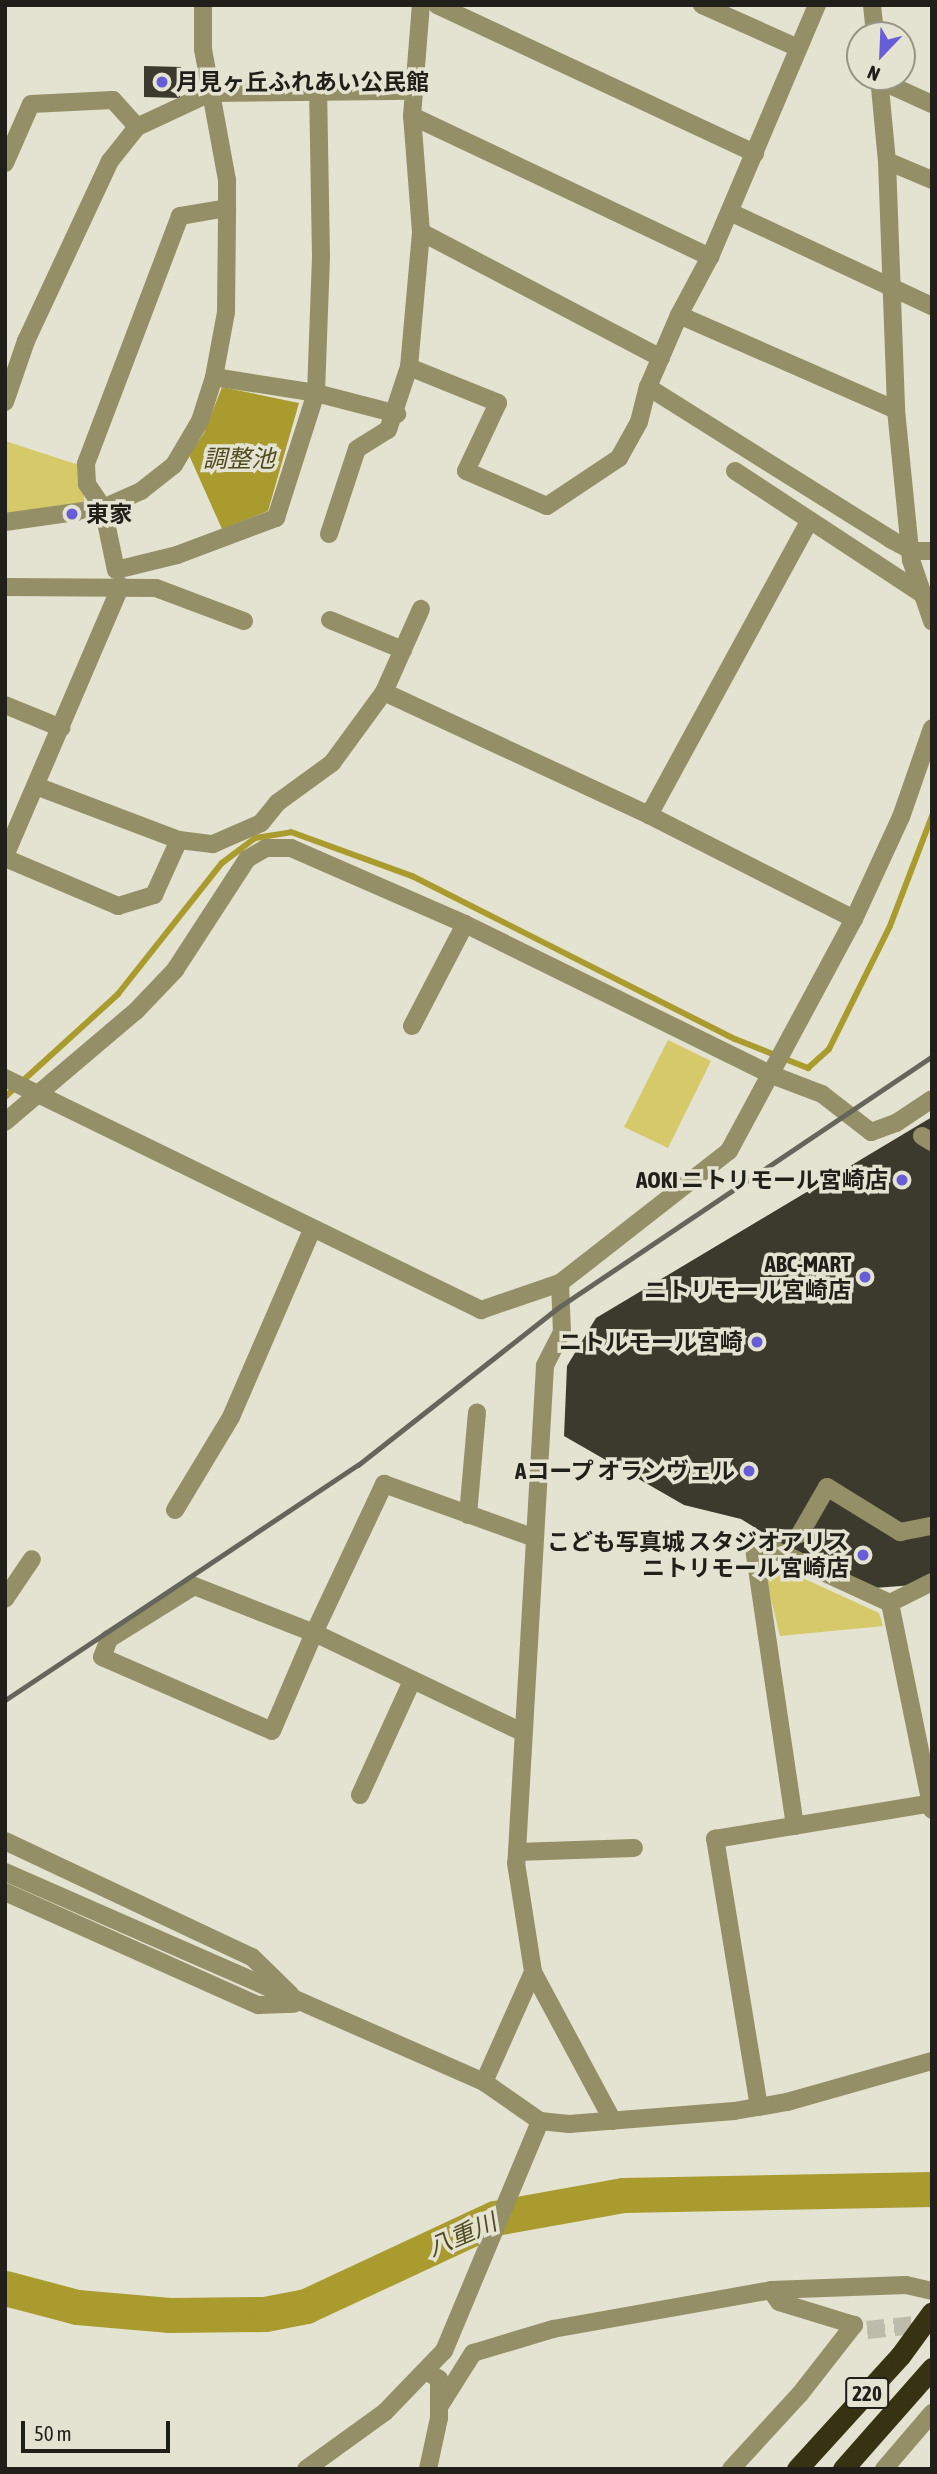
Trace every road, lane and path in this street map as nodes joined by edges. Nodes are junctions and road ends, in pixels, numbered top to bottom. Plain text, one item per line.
1 (203, 5) edge
2 (421, 5) edge
3 (437, 5) edge
4 (702, 5) edge
5 (817, 5) edge
6 (798, 48) junction
7 (318, 89) junction
8 (414, 91) junction
9 (880, 91) edge
10 (904, 91) edge
11 (210, 93) junction
12 (932, 104) edge
13 (412, 116) junction
14 (137, 127) junction
15 (755, 153) junction
16 (887, 161) junction
17 (5, 163) edge
18 (932, 180) edge
19 (228, 208) junction
20 (730, 212) junction
21 (421, 232) junction
22 (710, 257) junction
23 (893, 287) junction
24 (932, 306) edge
25 (679, 314) junction
26 (661, 358) junction
27 (409, 367) junction
28 (215, 377) junction
29 (648, 387) junction
30 (316, 393) junction
31 (5, 402) edge
32 (896, 410) junction
33 (397, 414) junction
34 (735, 471) dead end
35 (103, 508) junction
36 (809, 520) junction
37 (5, 522) edge
38 (329, 534) dead end
39 (913, 551) junction
40 (932, 551) edge
41 (121, 586) junction
42 (5, 587) edge
43 (921, 593) junction
44 (421, 609) dead end
45 (330, 620) dead end
46 (244, 621) dead end
47 (932, 621) edge
48 (403, 650) junction
49 (384, 692) junction
50 (5, 705) edge
51 (61, 728) junction
52 (932, 728) edge
53 (36, 786) junction
54 (649, 816) junction
55 (261, 822) junction
56 (178, 840) junction
57 (266, 848) junction
58 (6, 852) edge
59 (854, 919) junction
60 (465, 924) junction
61 (412, 1026) dead end
62 (772, 1075) junction
63 (5, 1078) edge
64 (41, 1094) junction
65 (932, 1098) edge
66 (5, 1122) edge
67 (312, 1230) junction
68 (561, 1283) junction
69 (477, 1412) dead end
70 (175, 1510) dead end
71 (468, 1515) junction
72 (932, 1526) edge
73 (800, 1534) dead end
74 (535, 1538) junction
75 (32, 1559) dead end
76 (932, 1582) edge
77 (5, 1599) edge
78 (891, 1603) junction
79 (314, 1633) junction
80 (412, 1681) junction
81 (522, 1732) junction
82 (360, 1795) dead end
83 (931, 1805) edge
84 (795, 1826) junction
85 (5, 1841) edge
86 (634, 1849) dead end
87 (517, 1852) junction
88 (5, 1872) edge
89 (5, 1892) edge
90 (533, 1972) junction
91 (301, 2004) junction
92 (932, 2061) edge
93 (484, 2082) junction
94 (759, 2107) junction
95 (613, 2121) junction
96 (538, 2129) junction
97 (771, 2290) junction
98 (932, 2291) edge
99 (932, 2312) edge
100 (932, 2368) edge
101 (428, 2372) junction
102 (439, 2407) junction
103 (932, 2413) edge
104 (306, 2469) edge
105 (428, 2469) edge
106 (731, 2469) edge
107 (797, 2469) edge
108 (843, 2469) edge
109 (884, 2469) edge

1 - 11 street
2 - 8 street
3 - 15 street
4 - 6 street
5 - 6 street
6 - 15 street
7 - 8 street
7 - 11 street
7 - 30 street
8 - 13 street
9 - 16 street
10 - 12 street
11 - 14 street
11 - 19 street
13 - 21 street
13 - 22 street
14 - 17 street
14 - 31 street
15 - 20 street
16 - 18 street
16 - 23 street
19 - 28 street
19 - 35 street
20 - 22 street
20 - 23 street
21 - 26 street
21 - 27 street
22 - 25 street
23 - 24 street
23 - 32 street
25 - 26 street
25 - 32 street
26 - 29 street
27 - 29 street
27 - 33 street
28 - 30 street
28 - 35 street
29 - 39 street
30 - 33 street
30 - 35 street
32 - 39 street
33 - 38 street
34 - 36 street
35 - 37 street
36 - 43 street
36 - 54 street
39 - 40 street
39 - 43 street
41 - 42 street
41 - 46 street
41 - 51 street
43 - 47 street
44 - 48 street
45 - 48 street
48 - 49 street
49 - 54 street
49 - 55 street
50 - 51 street
51 - 53 street
52 - 59 street
53 - 56 street
53 - 58 street
54 - 59 street
55 - 56 street
55 - 57 street
56 - 58 street
57 - 60 street
57 - 64 street
59 - 62 street
60 - 61 street
60 - 62 street
62 - 65 street
62 - 68 street
63 - 64 street
64 - 66 street
64 - 67 street
67 - 68 street
67 - 70 street
68 - 74 street
69 - 71 street
71 - 74 street
71 - 79 street
72 - 73 street
74 - 81 street
75 - 77 street
76 - 78 street
78 - 83 street
78 - 84 street
79 - 79 street
79 - 80 street
80 - 81 street
80 - 82 street
81 - 87 street
83 - 84 street
84 - 94 street
85 - 91 street
86 - 87 street
87 - 90 street
88 - 91 street
89 - 91 street
90 - 93 street
90 - 95 street
91 - 93 street
92 - 94 street
93 - 96 street
94 - 95 street
95 - 96 street
96 - 101 street
97 - 98 street
97 - 102 street
97 - 106 street
99 - 107 highway, 220
100 - 108 highway, 220
101 - 102 street
101 - 104 street
102 - 105 street
103 - 109 street

